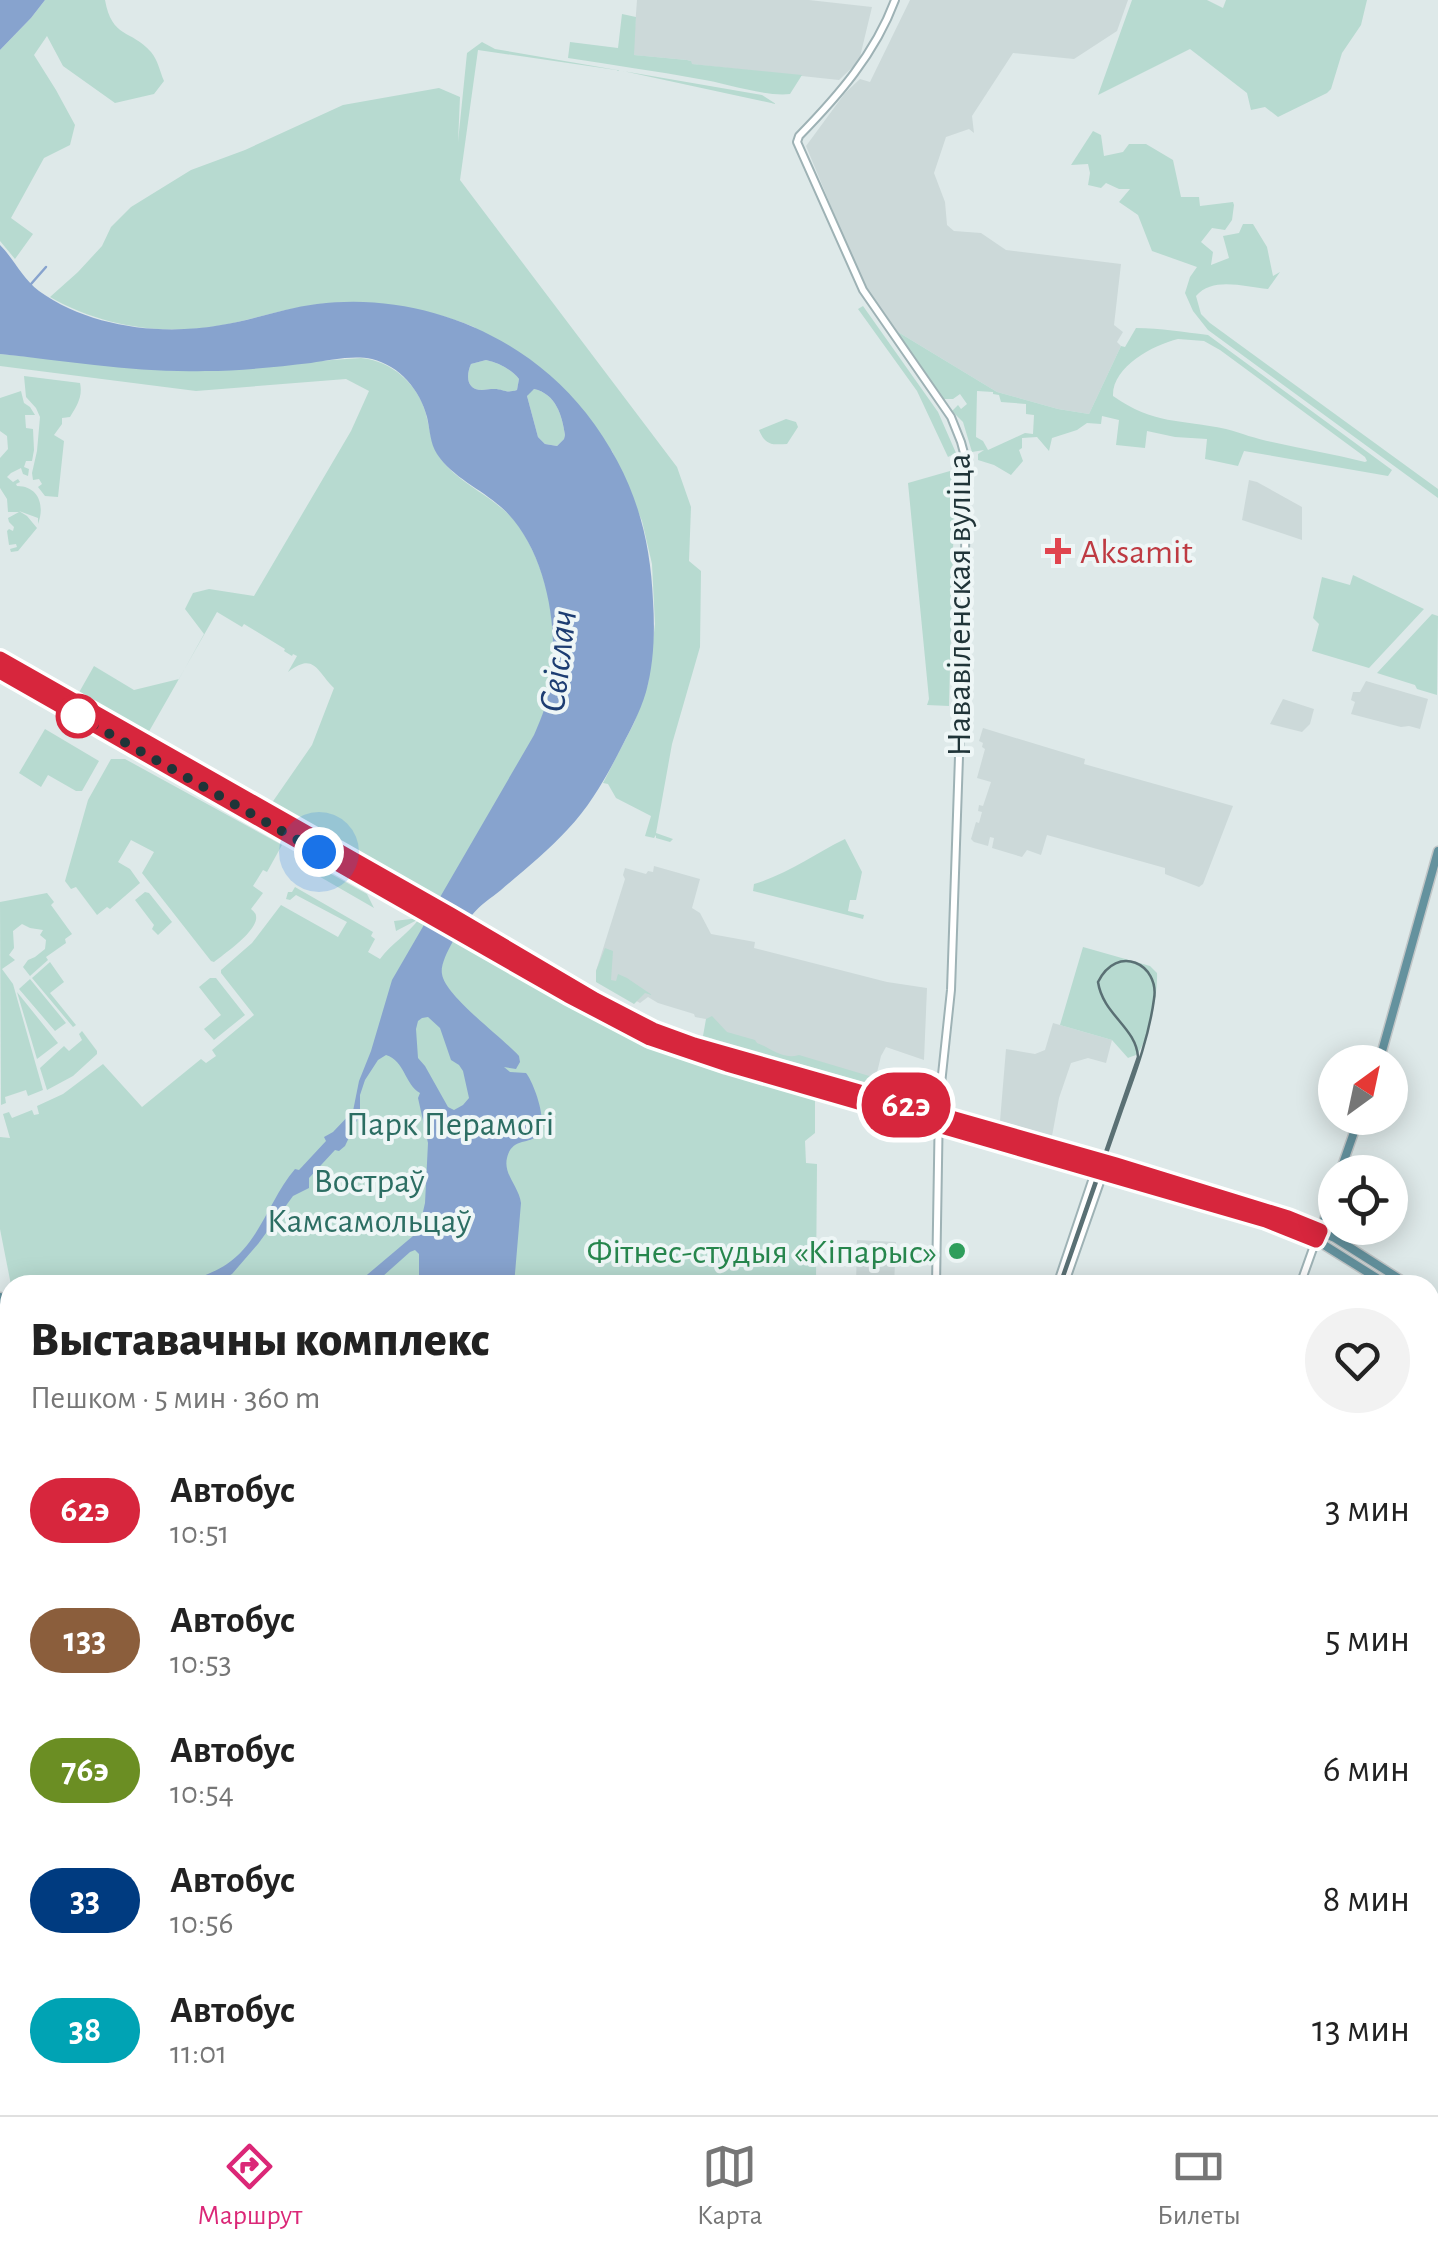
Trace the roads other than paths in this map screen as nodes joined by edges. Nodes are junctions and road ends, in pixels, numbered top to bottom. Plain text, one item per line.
1 (895, 0) edge
2 (0, 659) edge
3 (0, 672) edge
4 (70, 699) junction
5 (64, 708) junction
6 (262, 814) junction
7 (1438, 851) edge
8 (590, 1002) junction
9 (1384, 1045) edge
10 (939, 1119) junction
11 (1101, 1166) junction
12 (1318, 1236) joint
13 (1331, 1245) edge
14 (1335, 1245) edge
15 (936, 1275) edge
16 (1061, 1275) edge
17 (1067, 1275) edge
18 (1304, 1275) edge
19 (1374, 1275) edge
20 (1390, 1275) edge

1 - 10 street, Нававіленская вуліца
2 - 4 main road
3 - 5 main road
4 - 5 main road
4 - 6 main road
5 - 6 main road
6 - 8 main road
6 - 8 main road
7 - 9 main road
8 - 10 main road
10 - 11 main road
10 - 15 street, Нававіленская вуліца
11 - 12 main road
11 - 16 street
11 - 17 street
12 - 18 street
13 - 19 main road
14 - 20 main road

